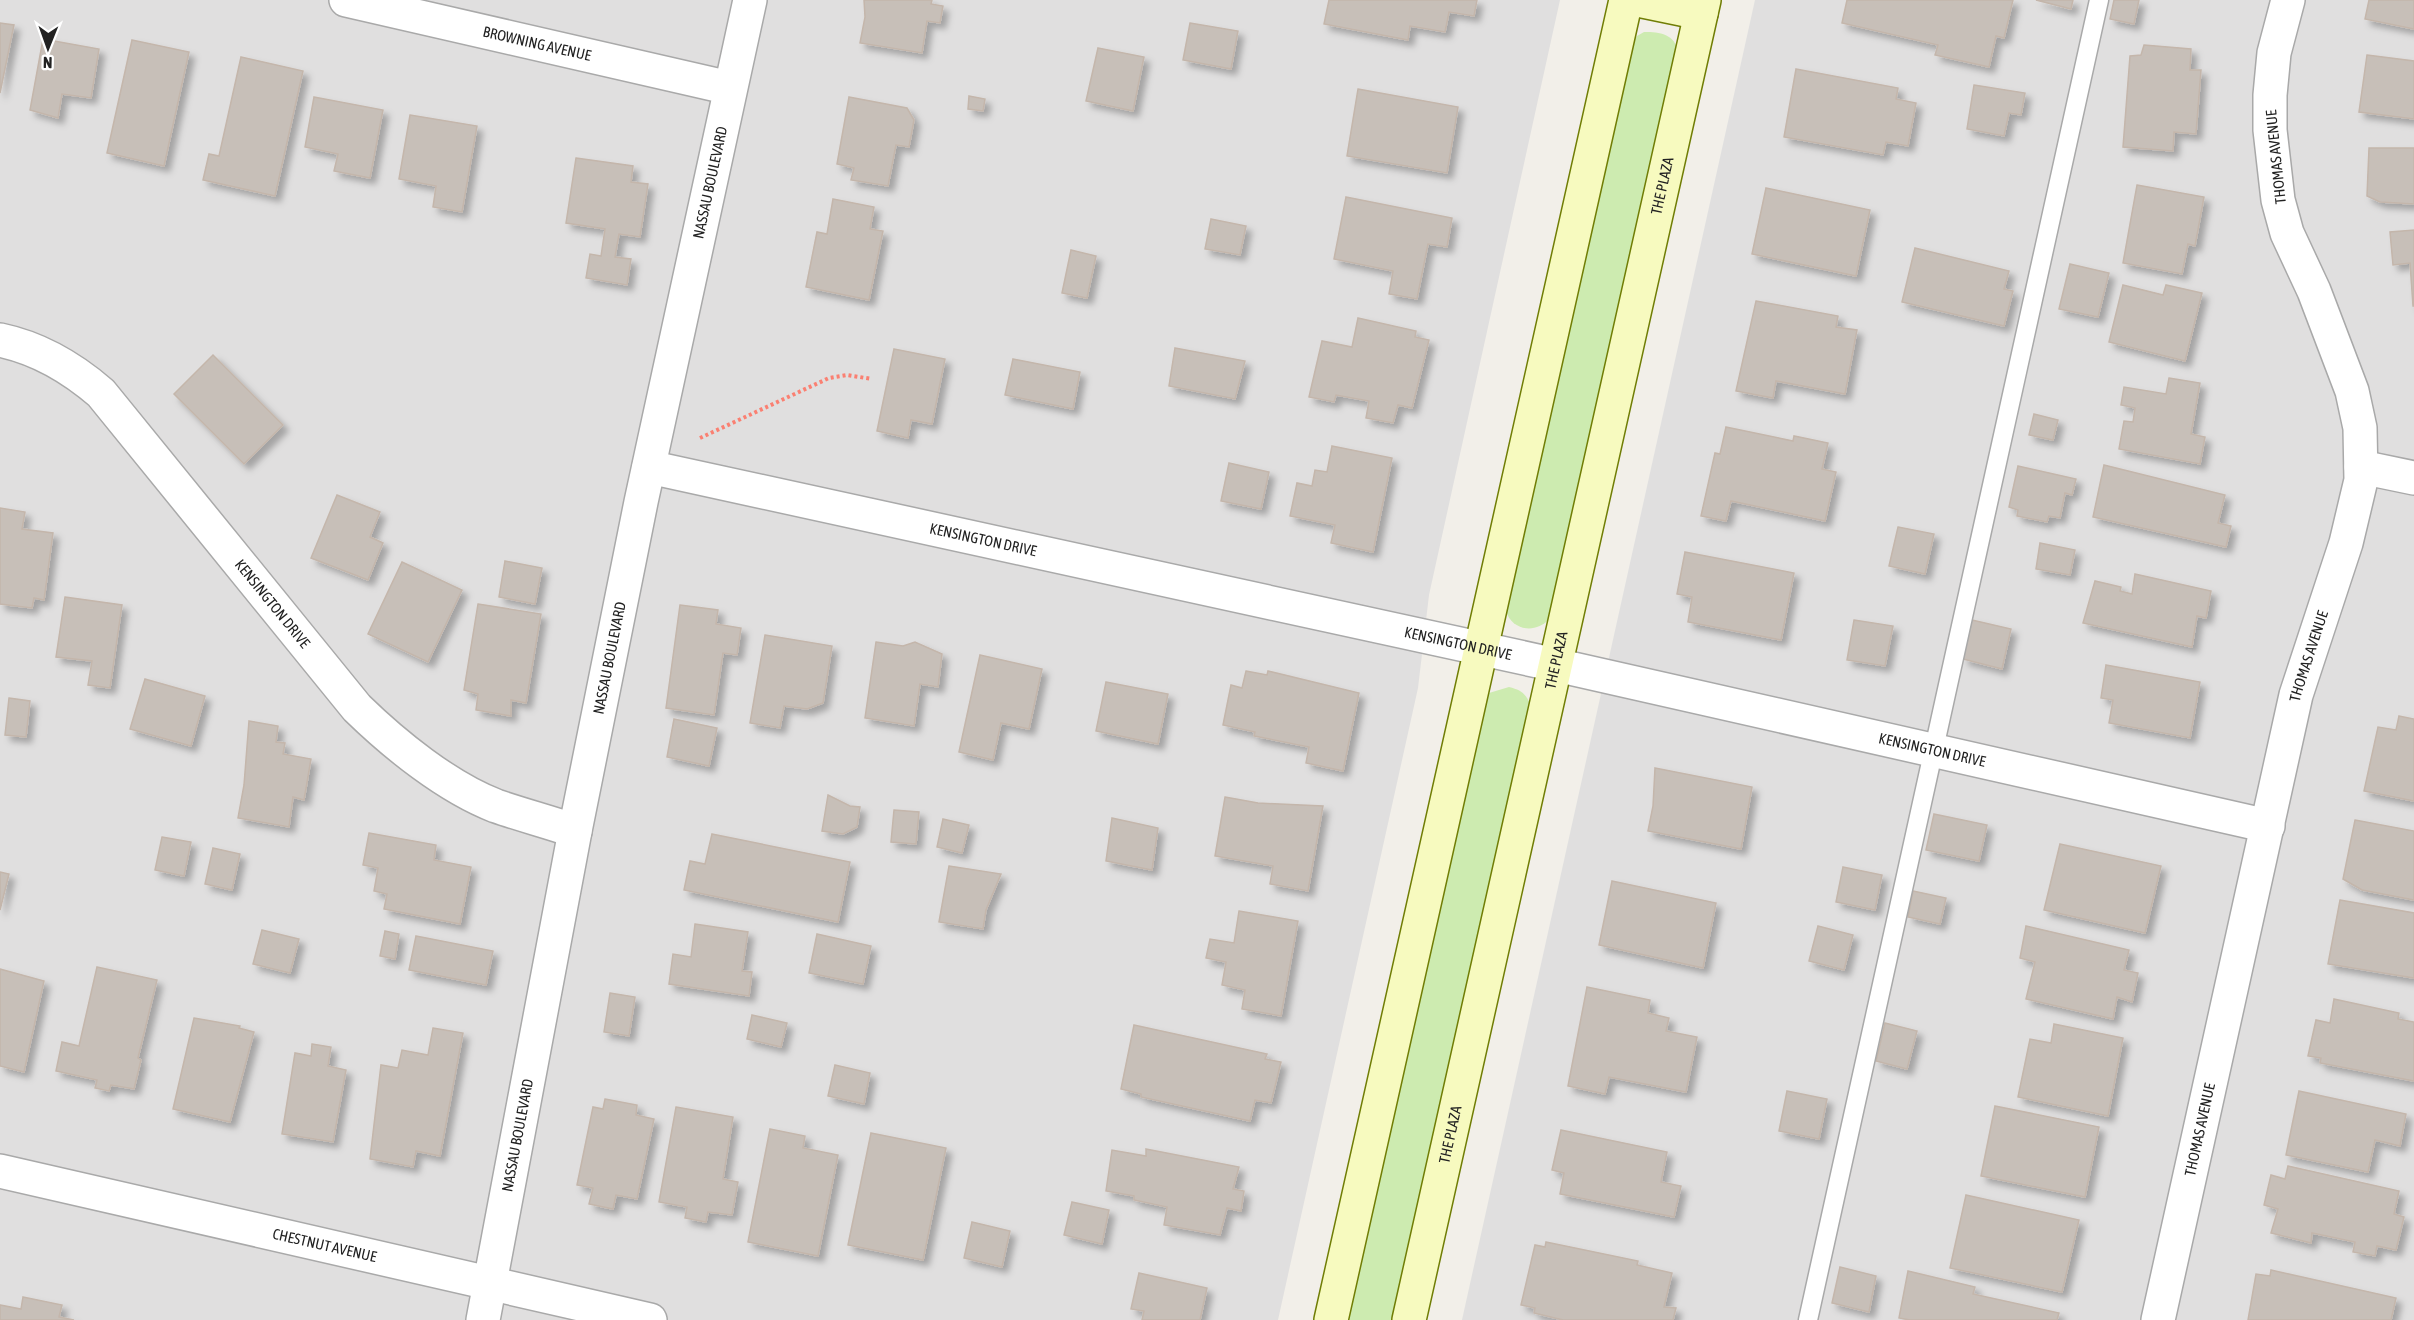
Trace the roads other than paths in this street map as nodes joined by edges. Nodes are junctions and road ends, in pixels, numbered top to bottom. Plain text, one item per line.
1 (346, 0) edge
2 (750, 0) edge
3 (1626, 0) edge
4 (1638, 0) edge
5 (2099, 0) edge
6 (2288, 0) edge
7 (1702, 7) edge
8 (730, 88) junction
9 (0, 340) edge
10 (2361, 466) junction
11 (649, 467) junction
12 (2414, 478) edge
13 (1482, 649) junction
14 (1556, 664) junction
15 (1933, 750) junction
16 (2268, 826) junction
17 (575, 831) junction
18 (0, 1171) edge
19 (491, 1284) junction
20 (483, 1320) edge
21 (650, 1320) edge
22 (1332, 1320) edge
23 (1408, 1320) edge
24 (1808, 1320) edge
25 (2158, 1320) edge

1 - 8 street, BROWNING AVENUE
2 - 8 street, NASSAU BOULEVARD
3 - 13 main road
4 - 7 main road
5 - 15 lane
6 - 10 street, THOMAS AVENUE
7 - 14 main road, THE PLAZA
8 - 11 street, NASSAU BOULEVARD
9 - 17 street, KENSINGTON DRIVE
10 - 12 street
10 - 16 street, THOMAS AVENUE
11 - 13 street, KENSINGTON DRIVE
11 - 17 street, NASSAU BOULEVARD
13 - 14 street, KENSINGTON DRIVE
13 - 22 main road
14 - 15 street, KENSINGTON DRIVE
14 - 23 main road, THE PLAZA
15 - 16 street, KENSINGTON DRIVE
15 - 24 lane
16 - 25 street, THOMAS AVENUE
17 - 19 street, NASSAU BOULEVARD
18 - 19 street, CHESTNUT AVENUE
19 - 20 street, NASSAU BOULEVARD
19 - 21 street, CHESTNUT AVENUE

